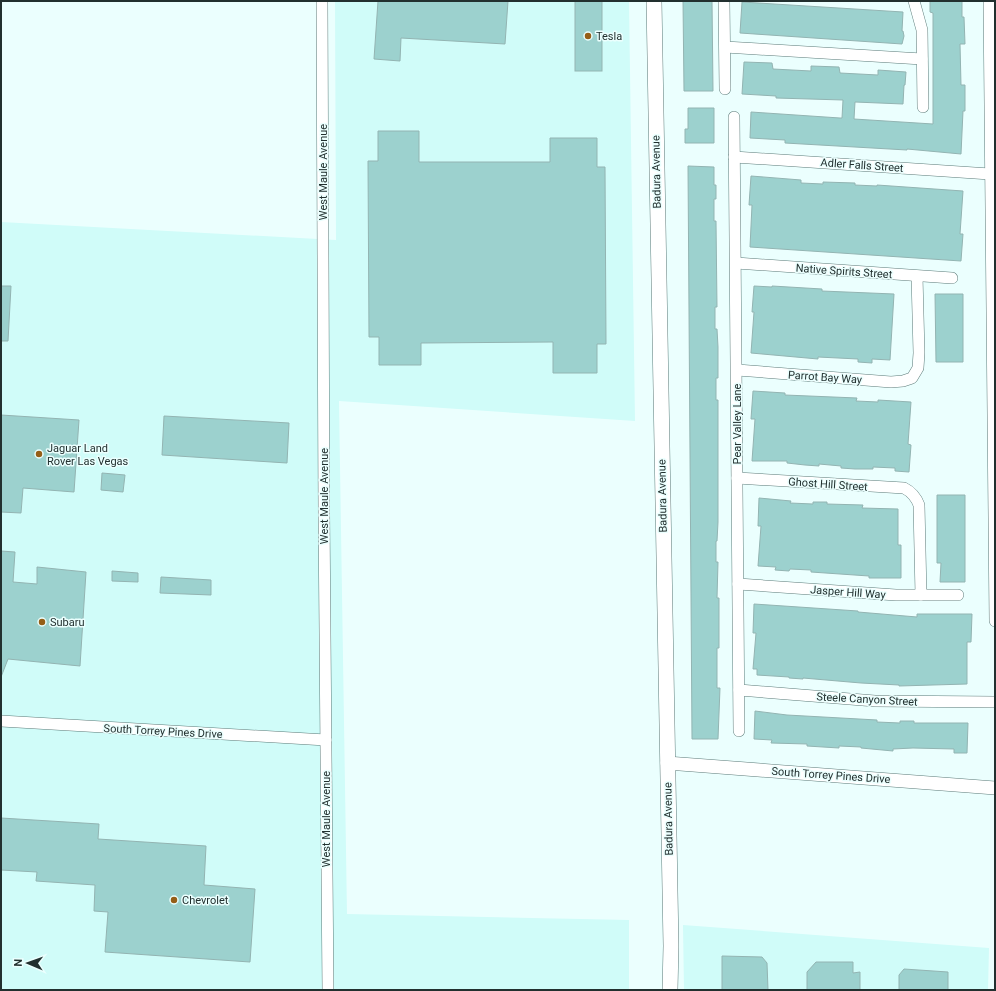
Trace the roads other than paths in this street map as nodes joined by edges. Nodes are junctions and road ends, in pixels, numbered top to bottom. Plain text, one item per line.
1 (322, 1) edge
2 (654, 1) edge
3 (724, 1) edge
4 (914, 1) edge
5 (989, 1) edge
6 (725, 47) junction
7 (922, 59) junction
8 (725, 89) dead end
9 (923, 107) dead end
10 (734, 117) dead end
11 (734, 156) junction
12 (990, 174) junction
13 (736, 263) junction
14 (917, 276) junction
15 (952, 278) dead end
16 (993, 278) edge
17 (993, 294) edge
18 (737, 370) junction
19 (994, 450) edge
20 (737, 478) junction
21 (995, 581) edge
22 (738, 584) junction
23 (921, 595) junction
24 (958, 595) dead end
25 (995, 621) edge
26 (739, 690) junction
27 (995, 702) edge
28 (1, 721) edge
29 (739, 731) dead end
30 (326, 740) junction
31 (667, 763) junction
32 (995, 788) edge
33 (328, 990) edge
34 (670, 990) edge

1 - 30 street, West Maule Avenue
2 - 31 main road, Badura Avenue
3 - 6 street
4 - 7 street
5 - 12 street
6 - 7 street
6 - 8 street
7 - 9 street
10 - 11 street, Pear Valley Lane
11 - 12 street, Adler Falls Street
11 - 13 street, Pear Valley Lane
12 - 16 street
13 - 14 street, Native Spirits Street
13 - 18 street, Pear Valley Lane
14 - 15 street, Native Spirits Street
14 - 18 street, Parrot Bay Way
16 - 17 street
17 - 19 street
18 - 20 street, Pear Valley Lane
19 - 21 street
20 - 22 street, Pear Valley Lane
20 - 23 street, Ghost Hill Street
21 - 25 street
22 - 23 street, Jasper Hill Way
22 - 26 street, Pear Valley Lane
23 - 24 street, Jasper Hill Way
26 - 27 street, Steele Canyon Street
26 - 29 street, Pear Valley Lane
28 - 30 street, South Torrey Pines Drive
30 - 33 street, West Maule Avenue
31 - 32 street, South Torrey Pines Drive
31 - 34 main road, Badura Avenue

